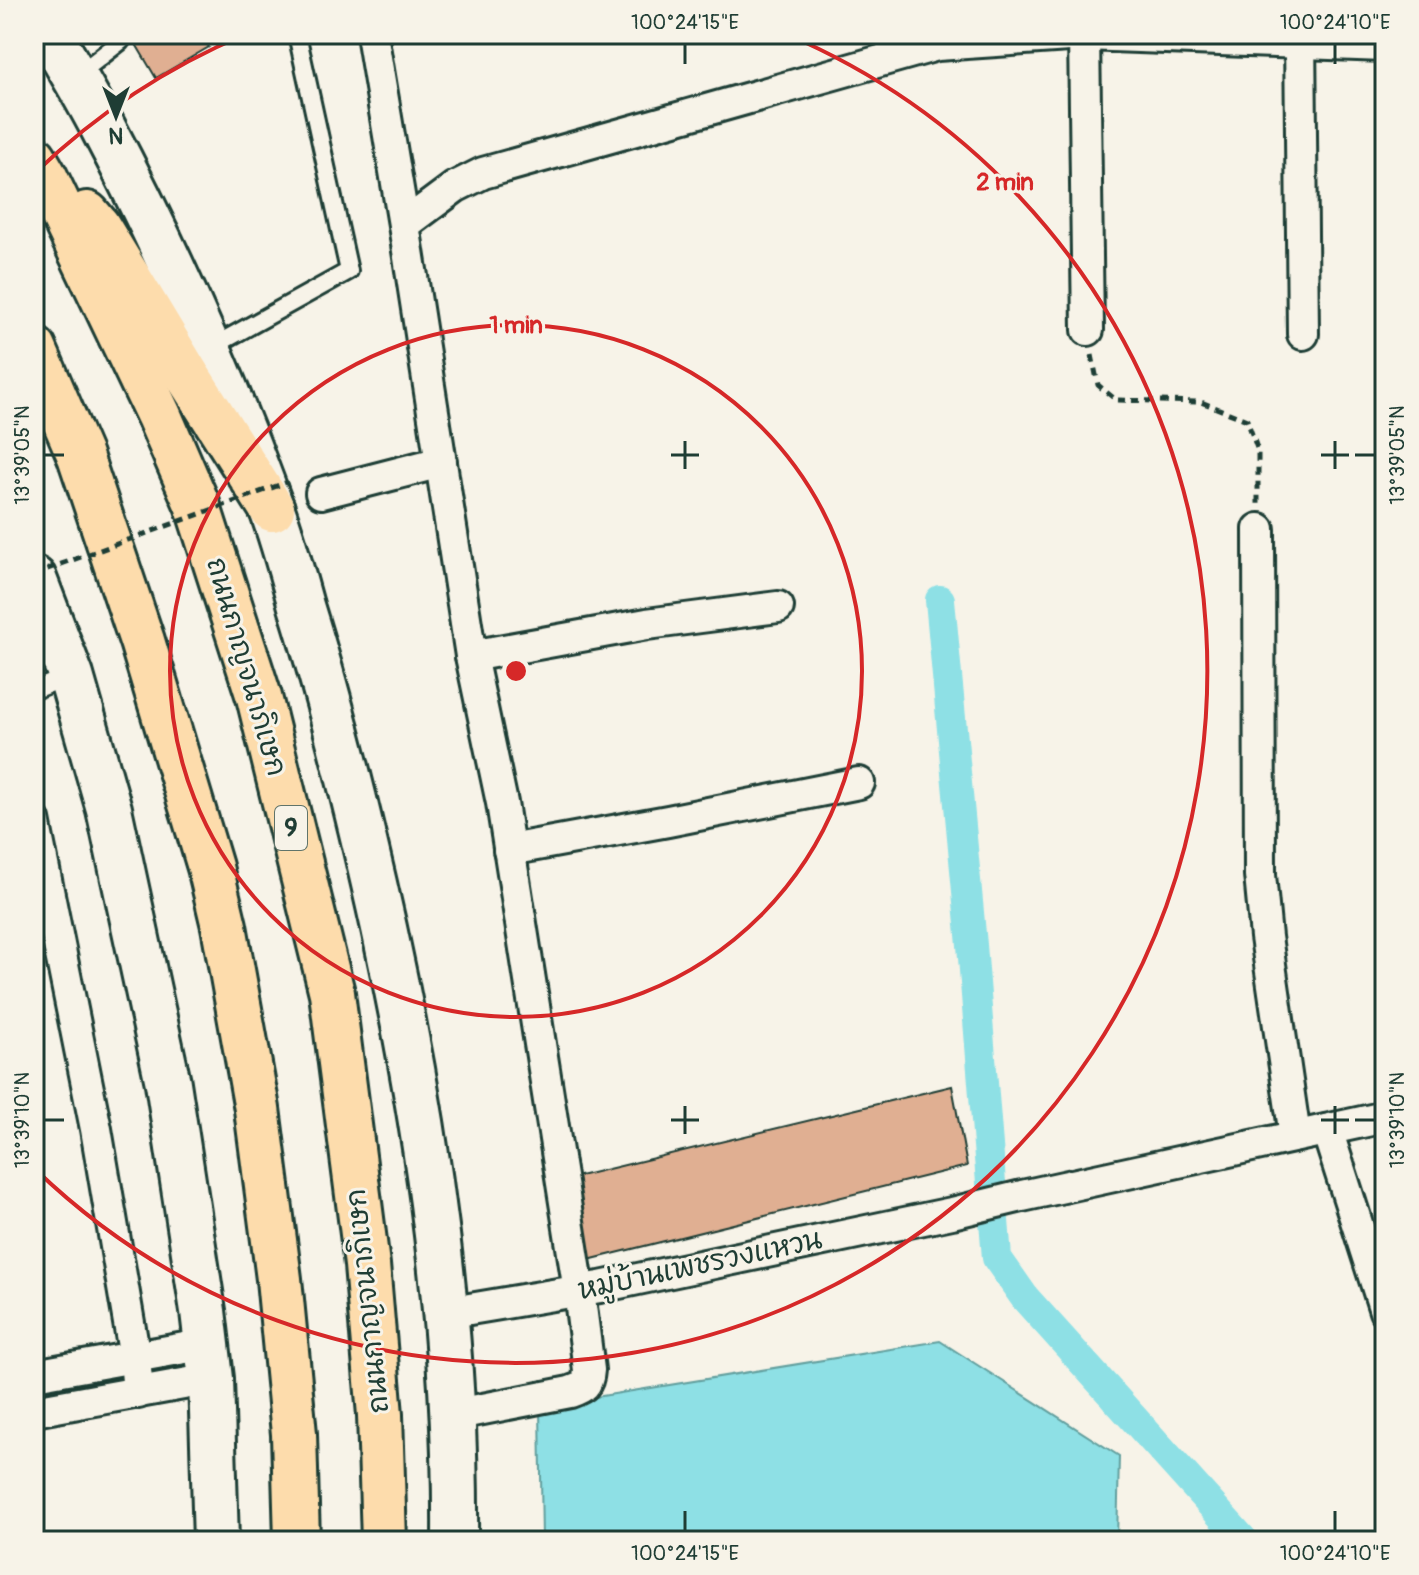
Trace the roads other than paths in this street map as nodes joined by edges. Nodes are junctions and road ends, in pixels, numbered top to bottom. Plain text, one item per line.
1 (50, 34) edge
2 (116, 34) edge
3 (297, 34) edge
4 (372, 34) edge
5 (1084, 34) edge
6 (1300, 38) edge
7 (1385, 46) edge
8 (74, 77) junction
9 (34, 151) edge
10 (34, 158) edge
11 (404, 225) junction
12 (1088, 330) road end
13 (1303, 334) dead end
14 (34, 349) edge
15 (209, 349) junction
16 (34, 381) edge
17 (80, 456) junction
18 (441, 462) junction
19 (321, 493) dead end
20 (280, 496) junction
21 (1259, 529) road end
22 (34, 576) edge
23 (778, 607) dead end
24 (471, 656) junction
25 (52, 683) edge
26 (859, 783) dead end
27 (34, 820) edge
28 (509, 850) junction
29 (1385, 1117) edge
30 (1327, 1130) junction
31 (1295, 1136) junction
32 (579, 1291) junction
33 (1385, 1311) edge
34 (446, 1313) junction
35 (135, 1358) junction
36 (209, 1361) junction
37 (34, 1375) edge
38 (138, 1393) junction
39 (34, 1411) edge
40 (452, 1415) junction
41 (216, 1541) edge
42 (297, 1541) edge
43 (384, 1541) edge
44 (455, 1541) edge

1 - 8 main road
2 - 8 lane
3 - 15 lane
4 - 11 street
5 - 6 street
5 - 11 street
5 - 12 street
6 - 7 street
6 - 13 street
8 - 15 main road
9 - 20 highway
10 - 43 highway, ถนนกาญจนาภิเษก / 9
11 - 18 street
14 - 17 highway
15 - 20 main road
16 - 17 highway
17 - 42 highway
18 - 19 street
18 - 24 street
20 - 34 main road
21 - 31 street
22 - 25 main road
23 - 24 street
24 - 28 street
25 - 36 main road
26 - 28 street
27 - 35 street
28 - 32 street
29 - 30 street, หมู่บ้านเพชรวงแหวน
30 - 31 street, หมู่บ้านเพชรวงแหวน
30 - 33 street
31 - 32 street, หมู่บ้านเพชรวงแหวน
32 - 34 street, หมู่บ้านเพชรวงแหวน
32 - 40 street
34 - 40 main road
35 - 36 street
35 - 37 street
35 - 38 street
36 - 38 street
36 - 41 main road
38 - 39 street
40 - 44 main road

